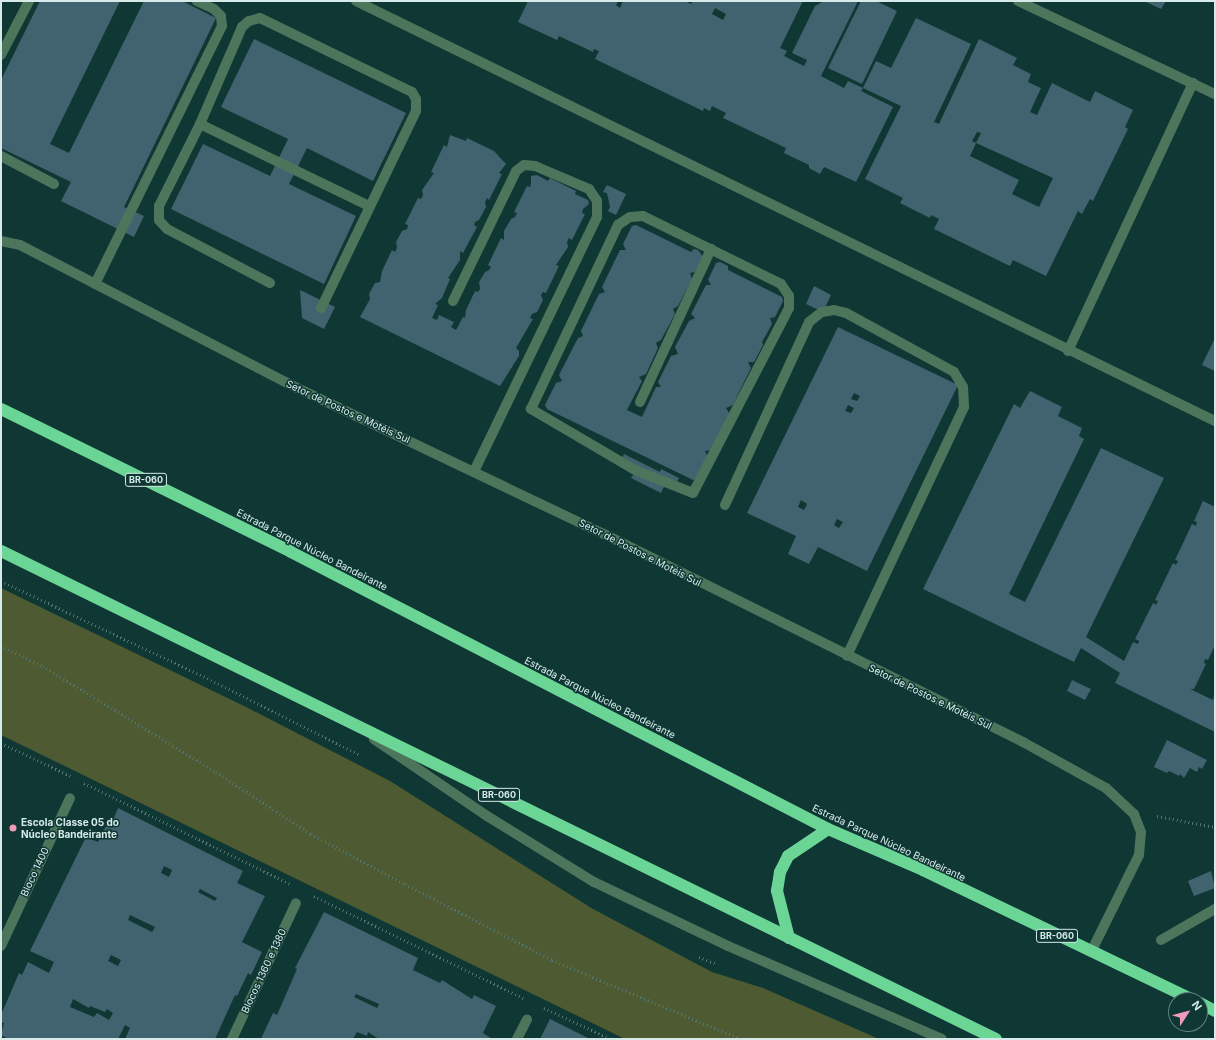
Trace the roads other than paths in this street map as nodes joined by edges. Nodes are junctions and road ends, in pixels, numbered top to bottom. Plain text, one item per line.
1 (29, 1) edge
2 (197, 1) edge
3 (356, 1) edge
4 (1018, 1) edge
5 (1, 55) edge
6 (1193, 83) junction
7 (1215, 94) edge
8 (200, 124) junction
9 (1, 156) edge
10 (54, 184) dead end
11 (369, 206) junction
12 (1, 241) edge
13 (711, 249) junction
14 (270, 283) dead end
15 (95, 284) junction
16 (453, 301) dead end
17 (321, 308) dead end
18 (1068, 351) junction
19 (640, 402) dead end
20 (1, 409) edge
21 (1215, 421) edge
22 (474, 472) junction
23 (725, 505) dead end
24 (1, 551) edge
25 (847, 656) junction
26 (348, 721) junction
27 (70, 798) dead end
28 (828, 829) junction
29 (296, 903) dead end
30 (1215, 909) edge
31 (789, 938) junction
32 (1161, 940) dead end
33 (1, 946) edge
34 (1091, 952) junction
35 (1176, 992) edge
36 (527, 1019) dead end
37 (232, 1039) edge
38 (517, 1039) edge
39 (942, 1039) edge
40 (996, 1039) edge

1 - 5 street
2 - 15 street
3 - 18 street
4 - 6 street
6 - 7 street
6 - 18 street
8 - 11 street
8 - 11 street
8 - 14 street
9 - 10 street
11 - 17 street
12 - 15 street, Setor de Postos e Motéis Sul
13 - 13 street
13 - 19 street
15 - 22 street, Setor de Postos e Motéis Sul
16 - 22 street
18 - 21 street
20 - 28 highway, Estrada Parque Núcleo Bandeirante / BR-060
22 - 25 street, Setor de Postos e Motéis Sul
23 - 25 street
24 - 26 highway, BR-060
25 - 34 street, Setor de Postos e Motéis Sul
26 - 31 highway, BR-060
26 - 39 street
27 - 33 street, Bloco 1400
28 - 31 highway
28 - 34 highway, Estrada Parque Núcleo Bandeirante / BR-060
29 - 37 street, Blocos 1360 e 1380
30 - 32 street
31 - 40 highway, BR-060
34 - 35 highway, Estrada Parque Núcleo Bandeirante / BR-060
36 - 38 street

